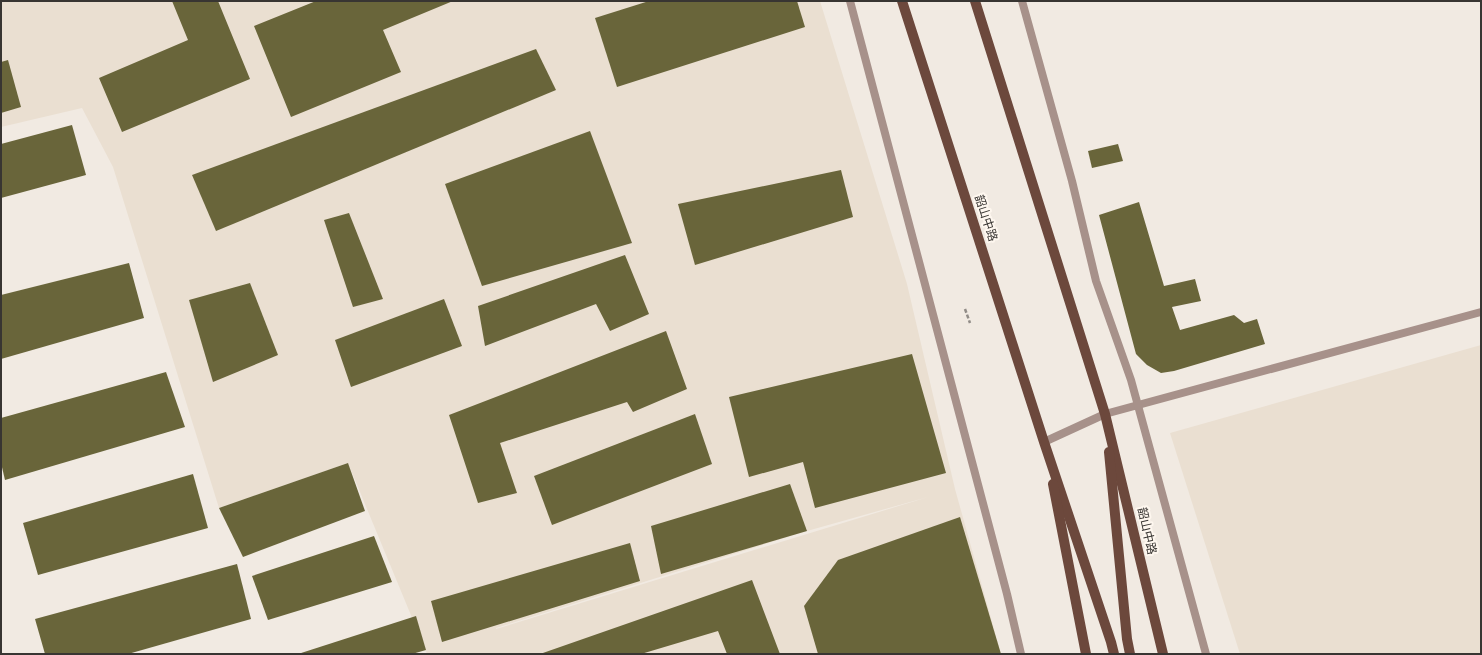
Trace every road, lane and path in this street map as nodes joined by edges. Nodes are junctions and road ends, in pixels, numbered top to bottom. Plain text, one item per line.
1 (850, 1) edge
2 (902, 1) edge
3 (975, 1) edge
4 (1022, 1) edge
5 (965, 309) dead end
6 (1481, 312) edge
7 (970, 323) dead end
8 (1138, 405) junction
9 (1105, 414) junction
10 (1044, 442) junction
11 (1021, 654) edge
12 (1086, 654) edge
13 (1114, 654) edge
14 (1130, 654) edge
15 (1163, 654) edge
16 (1206, 654) edge

1 - 11 street
2 - 10 main road, 韶山中路
3 - 9 main road, 韶山中路
4 - 8 street
5 - 7 path
6 - 8 street
8 - 9 street
8 - 16 street
9 - 10 street
9 - 14 main road, 韶山中路
9 - 15 main road, 韶山中路
10 - 12 main road, 韶山中路
10 - 13 main road, 韶山中路

